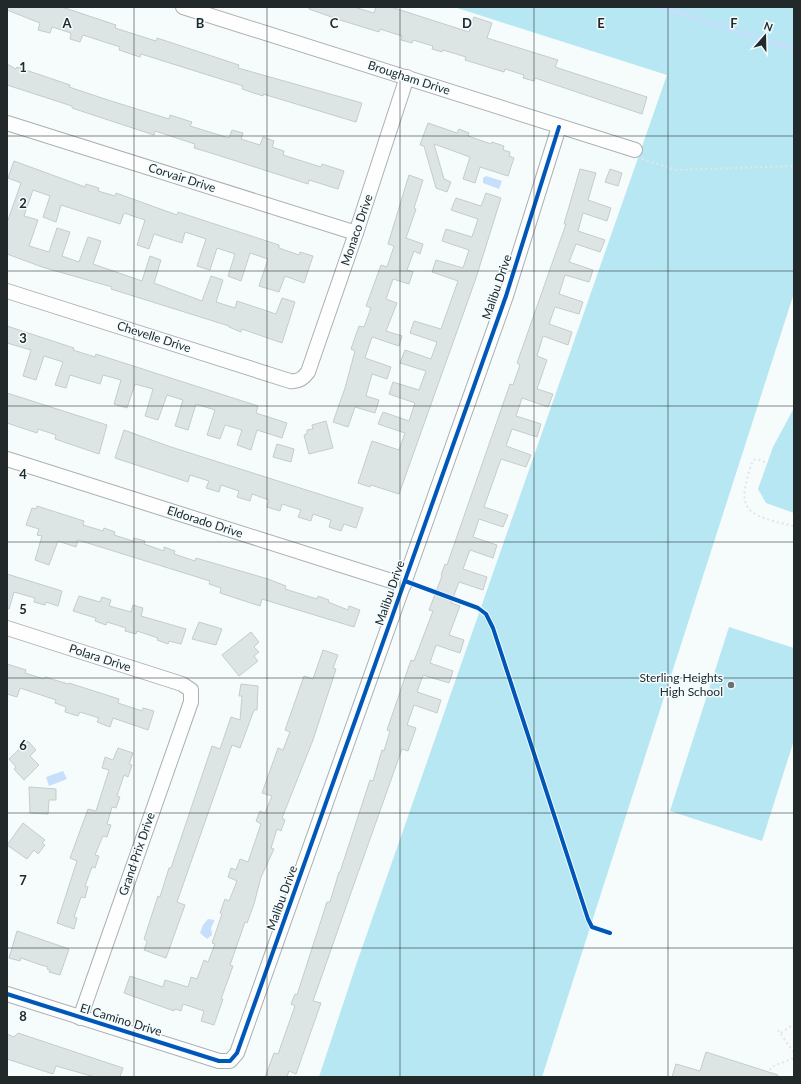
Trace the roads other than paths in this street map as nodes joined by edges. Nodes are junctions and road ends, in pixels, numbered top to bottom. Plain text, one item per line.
1 (183, 7) edge
2 (406, 77) junction
3 (7, 123) edge
4 (559, 127) junction
5 (635, 150) road end
6 (356, 233) junction
7 (7, 291) edge
8 (301, 380) joint
9 (7, 459) edge
10 (404, 585) junction
11 (7, 628) edge
12 (191, 690) joint
13 (7, 994) edge
14 (80, 1018) junction
15 (230, 1061) joint

1 - 2 street, Brougham Drive
2 - 4 street, Brougham Drive
2 - 6 street, Monaco Drive
3 - 6 street, Corvair Drive
4 - 5 street, Brougham Drive
4 - 10 street, Malibu Drive
6 - 8 street, Monaco Drive
7 - 8 street, Chevelle Drive
9 - 10 street, Eldorado Drive
10 - 15 street, Malibu Drive
11 - 12 street, Polara Drive
12 - 14 street, Grand Prix Drive
13 - 14 street, El Camino Drive
14 - 15 street, El Camino Drive

